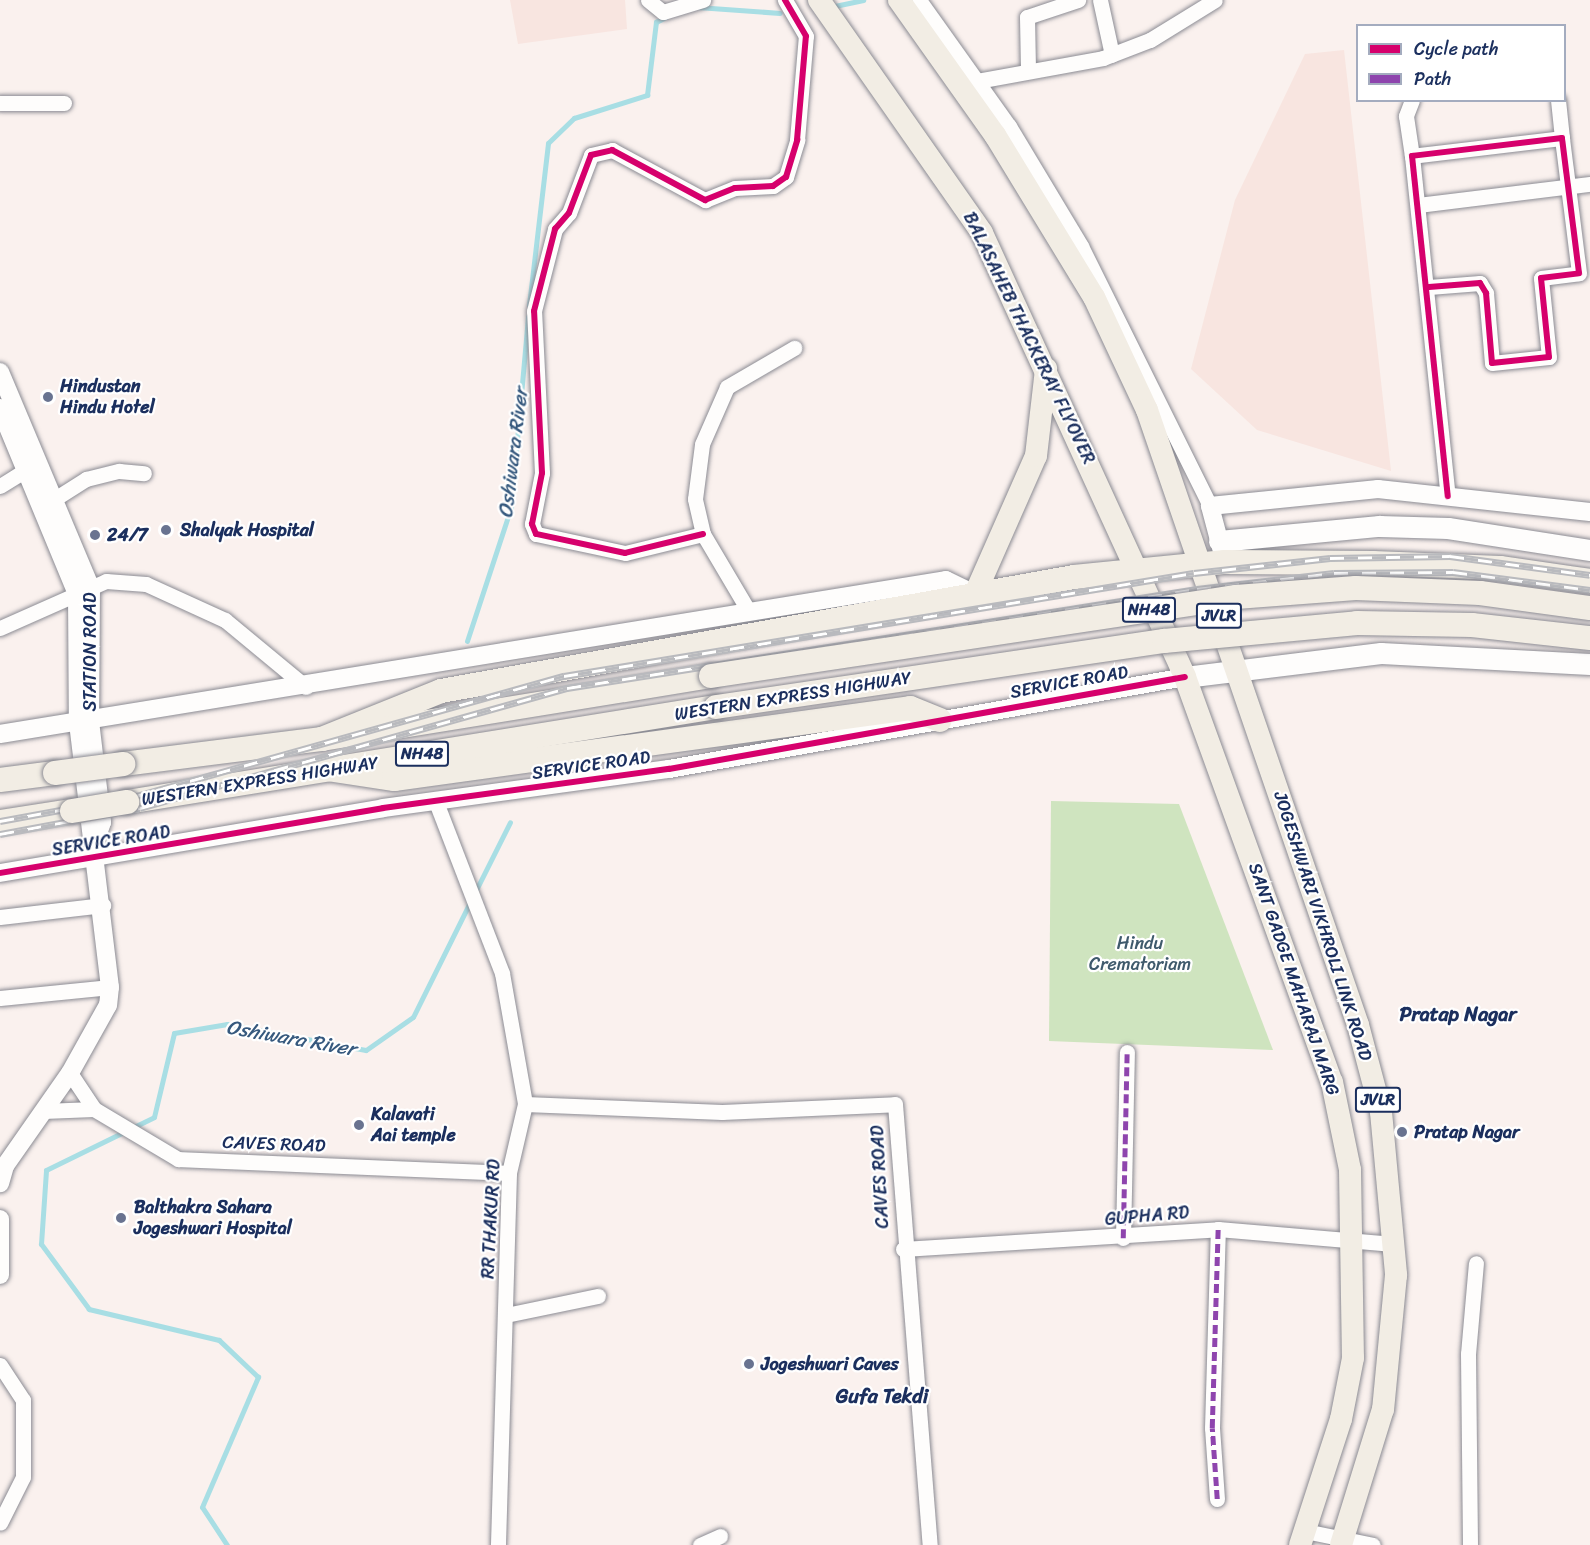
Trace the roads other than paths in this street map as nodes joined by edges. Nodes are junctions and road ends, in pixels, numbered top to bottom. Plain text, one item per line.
1 (648, 0) edge
2 (703, 0) edge
3 (785, 0) edge
4 (819, 0) edge
5 (899, 0) edge
6 (919, 0) edge
7 (1078, 0) edge
8 (1100, 0) edge
9 (1215, 0) edge
10 (1112, 55) junction
11 (1028, 69) junction
12 (976, 81) junction
13 (1411, 102) edge
14 (1558, 102) edge
15 (0, 103) edge
16 (64, 103) dead end
17 (1562, 138) junction
18 (1412, 156) junction
19 (1020, 160) junction
20 (1590, 184) edge
21 (1569, 187) junction
22 (1418, 205) junction
23 (1584, 272) edge
24 (1429, 287) junction
25 (794, 348) dead end
26 (1046, 369) junction
27 (0, 372) edge
28 (6, 417) edge
29 (27, 470) junction
30 (144, 473) dead end
31 (0, 486) edge
32 (1448, 496) junction
33 (49, 503) junction
34 (1210, 506) junction
35 (1590, 512) edge
36 (704, 534) junction
37 (1590, 550) edge
38 (1222, 551) junction
39 (1200, 564) junction
40 (1136, 570) junction
41 (1590, 581) edge
42 (84, 591) junction
43 (975, 594) junction
44 (866, 603) junction
45 (1590, 608) edge
46 (748, 610) junction
47 (0, 628) edge
48 (1590, 638) edge
49 (1590, 664) edge
50 (1238, 669) junction
51 (1185, 677) junction
52 (306, 687) junction
53 (940, 720) junction
54 (84, 722) junction
55 (0, 734) edge
56 (322, 740) junction
57 (327, 770) junction
58 (0, 780) edge
59 (436, 802) junction
60 (0, 822) edge
61 (98, 860) junction
62 (0, 873) edge
63 (103, 905) junction
64 (0, 917) edge
65 (110, 987) junction
66 (0, 998) edge
67 (1127, 1052) dead end
68 (70, 1072) junction
69 (525, 1104) junction
70 (94, 1109) junction
71 (43, 1111) junction
72 (510, 1173) junction
73 (0, 1183) edge
74 (0, 1219) edge
75 (1218, 1229) junction
76 (1123, 1238) junction
77 (1353, 1244) junction
78 (1393, 1244) junction
79 (903, 1249) junction
80 (1476, 1263) dead end
81 (0, 1275) edge
82 (598, 1296) dead end
83 (506, 1315) junction
84 (0, 1365) edge
85 (1217, 1499) dead end
86 (0, 1523) edge
87 (720, 1536) dead end
88 (1303, 1538) edge
89 (1342, 1544) edge
90 (498, 1545) edge
91 (700, 1545) edge
92 (930, 1545) edge
93 (1373, 1545) edge
94 (1470, 1545) edge

1 - 2 street
3 - 36 street
4 - 26 main road, BALASAHEB THACKERAY FLYOVER
5 - 19 main road
6 - 12 street
7 - 11 street
8 - 10 street
9 - 10 street
10 - 11 street
11 - 12 street
12 - 19 street
13 - 18 street
14 - 17 street
15 - 16 street
17 - 18 street
17 - 21 street
18 - 22 street
19 - 34 street
19 - 39 main road
20 - 21 street
21 - 22 street
21 - 23 street
22 - 24 street
23 - 24 street
24 - 32 street
25 - 36 street
26 - 40 main road, BALASAHEB THACKERAY FLYOVER
26 - 43 main road
27 - 28 street, STATION ROAD
28 - 29 street, STATION ROAD
28 - 33 street, STATION ROAD
29 - 31 street
29 - 33 street, STATION ROAD
30 - 33 street
32 - 34 street
32 - 35 street
33 - 42 street, STATION ROAD
34 - 38 street
36 - 46 street
37 - 38 main road
38 - 39 highway
38 - 41 highway
39 - 40 highway
39 - 50 main road, JOGESHWARI VIKHROLI LINK ROAD / JVLR
40 - 43 highway
40 - 51 main road, SANT GADGE MAHARAJ MARG / JVLR
42 - 47 street
42 - 52 street
42 - 54 street, STATION ROAD
43 - 44 highway
44 - 46 street
44 - 56 highway
45 - 56 highway, WESTERN EXPRESS HIGHWAY / NH48, bridge
46 - 52 street
48 - 57 highway, WESTERN EXPRESS HIGHWAY / NH48, bridge
49 - 50 main road
50 - 51 main road
50 - 78 main road, JOGESHWARI VIKHROLI LINK ROAD / JVLR
51 - 53 street, SERVICE ROAD
51 - 77 main road, SANT GADGE MAHARAJ MARG / JVLR
52 - 54 street
53 - 57 highway
53 - 59 street, SERVICE ROAD
54 - 55 street
54 - 61 street, STATION ROAD
56 - 58 highway, WESTERN EXPRESS HIGHWAY / NH48, bridge
57 - 60 highway, WESTERN EXPRESS HIGHWAY / NH48, bridge
59 - 61 street, SERVICE ROAD
59 - 69 street, RR THAKUR RD
61 - 62 street, SERVICE ROAD
61 - 63 street, STATION ROAD
63 - 64 street
63 - 65 street, STATION ROAD
65 - 66 street
65 - 68 street, STATION ROAD
67 - 76 street
68 - 70 street, CAVES ROAD
68 - 71 street, STATION ROAD
69 - 72 street, RR THAKUR RD
69 - 79 street, CAVES ROAD
70 - 71 street
70 - 72 street, CAVES ROAD
71 - 73 street, STATION ROAD
72 - 83 street, RR THAKUR RD
74 - 81 street
75 - 76 street, GUPHA RD
75 - 77 street, GUPHA RD
75 - 85 street
76 - 79 street, GUPHA RD
77 - 78 street, GUPHA RD
77 - 88 main road, SANT GADGE MAHARAJ MARG / JVLR
78 - 89 main road, JOGESHWARI VIKHROLI LINK ROAD / JVLR
79 - 92 street, CAVES ROAD
80 - 94 street
82 - 83 street
83 - 90 street, RR THAKUR RD
84 - 86 street
87 - 91 street
88 - 89 street
89 - 93 street

